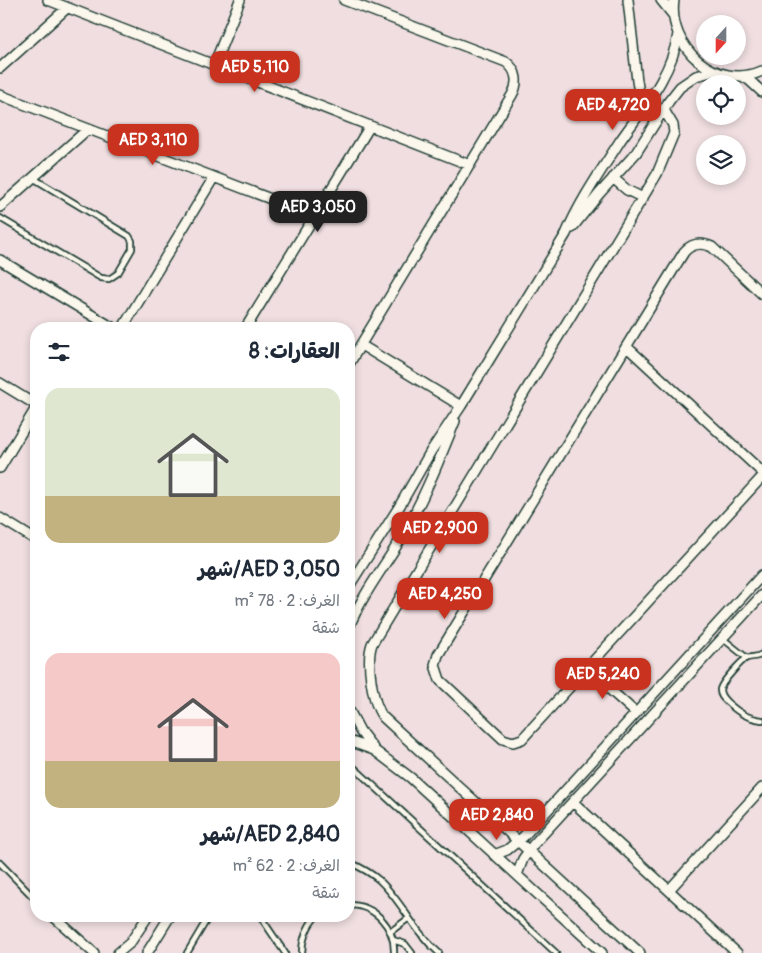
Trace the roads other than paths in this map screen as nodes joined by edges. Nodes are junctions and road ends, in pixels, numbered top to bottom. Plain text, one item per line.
1 (48, 0) edge
2 (240, 0) edge
3 (344, 0) edge
4 (628, 0) edge
5 (661, 0) edge
6 (674, 0) edge
7 (366, 4) edge
8 (67, 8) junction
9 (673, 15) junction
10 (678, 34) junction
11 (214, 65) junction
12 (0, 68) edge
13 (716, 72) junction
14 (762, 72) edge
15 (736, 75) edge
16 (746, 75) edge
17 (746, 78) edge
18 (762, 92) edge
19 (0, 95) edge
20 (642, 110) junction
21 (664, 110) junction
22 (370, 126) junction
23 (88, 129) junction
24 (470, 164) junction
25 (214, 177) junction
26 (33, 178) junction
27 (613, 178) junction
28 (643, 198) junction
29 (0, 207) edge
30 (315, 216) junction
31 (0, 218) edge
32 (566, 234) junction
33 (0, 260) edge
34 (762, 294) edge
35 (103, 322) edge
36 (126, 322) edge
37 (249, 322) edge
38 (360, 345) junction
39 (627, 347) junction
40 (355, 354) edge
41 (0, 383) edge
42 (30, 403) edge
43 (461, 406) junction
44 (30, 417) edge
45 (0, 468) edge
46 (762, 472) edge
47 (762, 477) edge
48 (0, 518) edge
49 (30, 536) edge
50 (762, 575) edge
51 (355, 577) edge
52 (762, 595) edge
53 (355, 614) edge
54 (722, 638) junction
55 (762, 654) edge
56 (747, 658) junction
57 (587, 669) junction
58 (636, 713) junction
59 (762, 720) edge
60 (355, 721) edge
61 (355, 743) edge
62 (374, 750) junction
63 (355, 769) edge
64 (762, 788) edge
65 (573, 802) junction
66 (518, 842) junction
67 (528, 851) junction
68 (494, 855) junction
69 (0, 864) edge
70 (355, 865) edge
71 (517, 875) junction
72 (669, 890) junction
73 (30, 894) edge
74 (355, 906) edge
75 (409, 918) junction
76 (60, 922) edge
77 (144, 922) edge
78 (166, 922) edge
79 (205, 922) edge
80 (264, 922) edge
81 (312, 922) edge
82 (390, 932) junction
83 (392, 940) junction
84 (130, 943) junction
85 (94, 953) edge
86 (118, 953) edge
87 (130, 953) edge
88 (147, 953) edge
89 (187, 953) edge
90 (285, 953) edge
91 (302, 953) edge
92 (394, 953) edge
93 (412, 953) edge
94 (439, 953) edge
95 (556, 953) edge
96 (602, 953) edge
97 (640, 953) edge
98 (737, 953) edge

1 - 8 street
2 - 11 street
3 - 7 street
4 - 20 street
5 - 9 street
6 - 9 street
7 - 24 street
8 - 11 street
8 - 12 street
9 - 10 street
10 - 13 street
10 - 20 street
11 - 22 street
13 - 15 street
13 - 21 street
14 - 16 street
17 - 18 street
19 - 23 street
20 - 32 street
21 - 27 street
21 - 28 street
22 - 24 street
22 - 30 street
23 - 25 street
23 - 26 street
24 - 38 street
25 - 30 street
25 - 36 street
26 - 29 street
26 - 31 lane
27 - 28 street
27 - 32 street
28 - 66 street
30 - 37 street
32 - 43 street
33 - 35 street
34 - 39 street
38 - 40 street
38 - 43 street
39 - 46 street
39 - 57 street
41 - 42 street
43 - 51 street
43 - 53 street
44 - 45 street
47 - 57 street
48 - 49 street
50 - 58 street
52 - 54 street
54 - 56 lane
54 - 65 street
55 - 56 lane
56 - 59 lane
57 - 58 street
58 - 66 street
60 - 62 street
61 - 62 street
62 - 68 street
63 - 95 lane
64 - 72 street
65 - 67 street
65 - 72 street
66 - 67 street
66 - 68 street
67 - 71 street
67 - 97 street
68 - 71 street
69 - 73 lane
70 - 75 lane
71 - 96 street
72 - 98 street
74 - 82 lane
75 - 82 lane
75 - 94 lane
76 - 85 street
77 - 84 street
78 - 88 street
79 - 89 lane
80 - 90 lane
81 - 91 lane
82 - 83 lane
83 - 92 lane
83 - 93 lane
84 - 86 street
84 - 87 street

